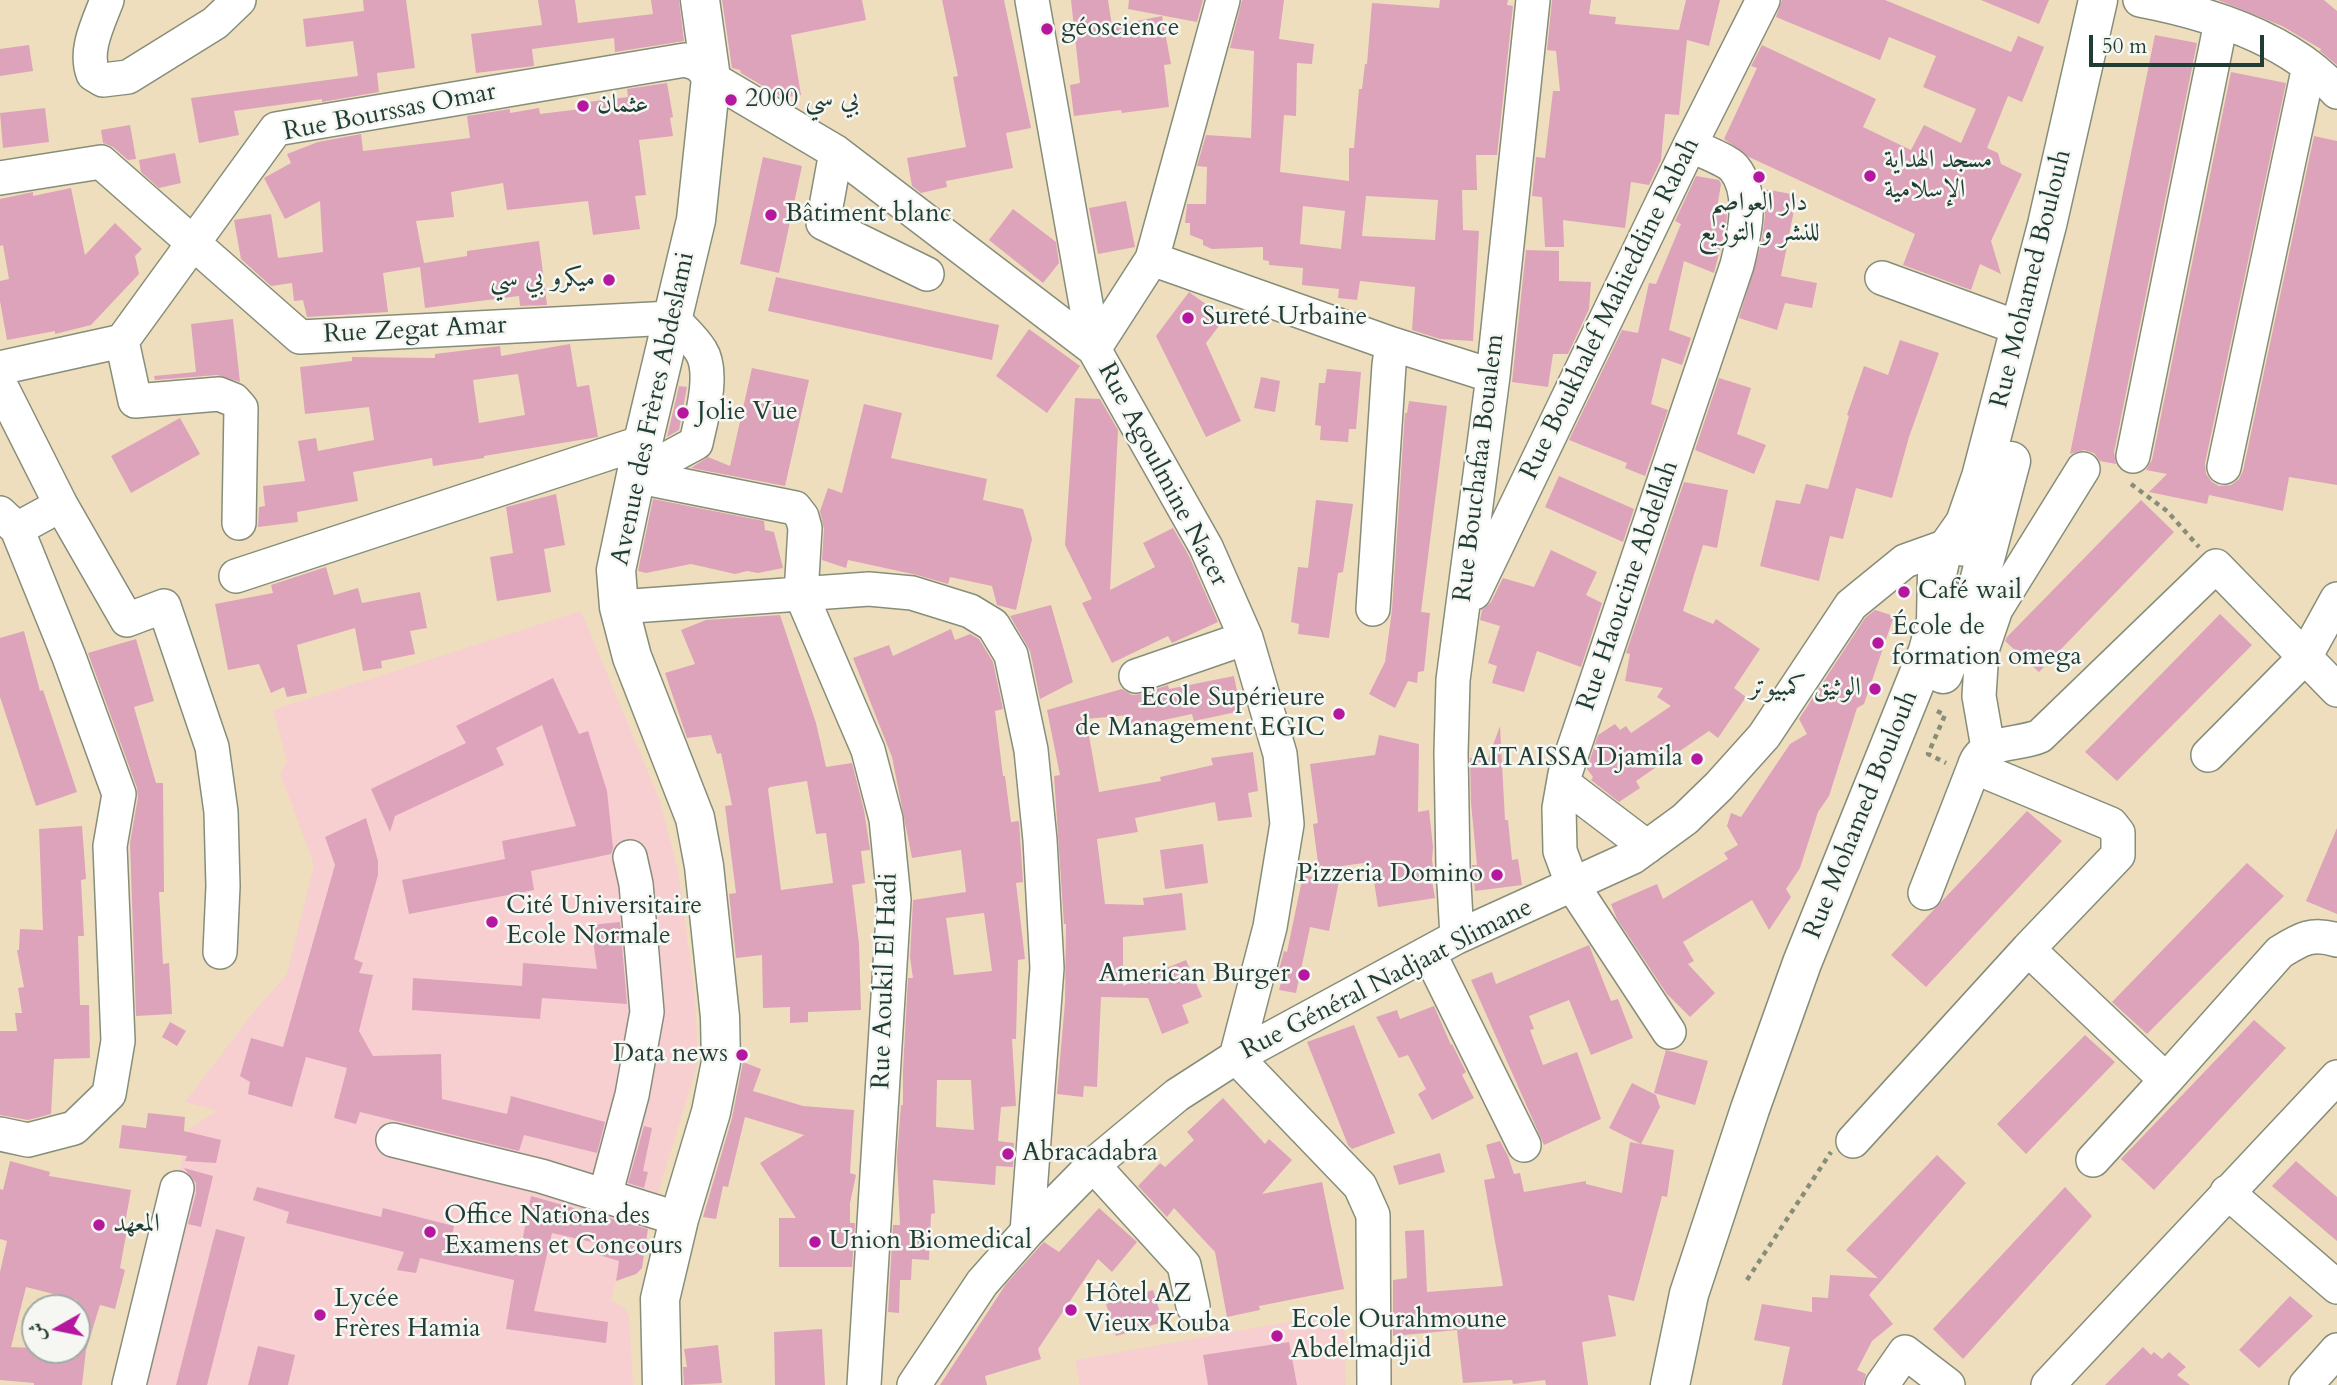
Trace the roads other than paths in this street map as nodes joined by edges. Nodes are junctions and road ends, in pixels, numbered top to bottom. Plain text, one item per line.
1 (107, 0) edge
2 (239, 0) edge
3 (700, 0) edge
4 (1032, 0) edge
5 (1223, 0) edge
6 (1533, 0) edge
7 (1763, 0) edge
8 (2098, 0) edge
9 (2117, 0) edge
10 (2140, 0) edge
11 (2221, 22) junction
12 (2309, 66) junction
13 (711, 78) junction
14 (2337, 92) edge
15 (1690, 145) junction
16 (836, 152) junction
17 (0, 178) edge
18 (194, 243) junction
19 (1152, 259) junction
20 (927, 274) dead end
21 (1882, 278) dead end
22 (672, 318) junction
23 (2019, 328) junction
24 (122, 341) junction
25 (1392, 344) junction
26 (1094, 349) junction
27 (0, 368) edge
28 (1493, 376) junction
29 (0, 384) edge
30 (2133, 456) dead end
31 (639, 459) junction
32 (2224, 467) dead end
33 (2082, 469) road end
34 (61, 506) junction
35 (8, 521) edge
36 (239, 523) dead end
37 (1947, 546) junction
38 (1987, 553) junction
39 (236, 576) dead end
40 (1869, 591) junction
41 (801, 594) junction
42 (1955, 598) junction
43 (2337, 599) edge
44 (619, 607) junction
45 (1373, 609) dead end
46 (1461, 620) junction
47 (1247, 638) junction
48 (2305, 657) junction
49 (1136, 676) dead end
50 (2337, 690) edge
51 (2208, 755) dead end
52 (1970, 760) junction
53 (1564, 784) junction
54 (1647, 847) junction
55 (630, 857) dead end
56 (1573, 886) junction
57 (1925, 893) dead end
58 (1458, 937) junction
59 (2337, 940) edge
60 (2028, 949) junction
61 (220, 952) dead end
62 (1429, 953) junction
63 (1669, 1032) dead end
64 (1236, 1057) junction
65 (2337, 1077) edge
66 (2166, 1080) junction
67 (0, 1134) edge
68 (394, 1140) dead end
69 (1524, 1145) dead end
70 (1842, 1146) road end
71 (2093, 1160) dead end
72 (1093, 1165) junction
73 (177, 1188) dead end
74 (2227, 1192) junction
75 (605, 1196) junction
76 (679, 1219) junction
77 (1027, 1232) junction
78 (2337, 1287) edge
79 (1193, 1306) dead end
80 (2337, 1350) edge
81 (129, 1385) edge
82 (662, 1385) edge
83 (864, 1385) edge
84 (914, 1385) edge
85 (1374, 1385) edge
86 (1670, 1385) edge
87 (1694, 1385) edge
88 (1882, 1385) edge
89 (1948, 1385) edge
90 (2048, 1385) edge
91 (2306, 1385) edge

1 - 2 street
3 - 13 main road, Avenue des Frères Abdeslami
4 - 26 street
5 - 19 street
6 - 28 street, Rue Bouchafaa Boualem
7 - 15 street, Rue Boukhalef Mahieddine Rabah
8 - 23 main road, Rue Mohamed Boulouh
9 - 38 main road
10 - 11 street
11 - 12 street
11 - 30 street
12 - 14 street
12 - 32 street
13 - 16 street, Rue Agoulmine Nacer
13 - 18 street, Rue Bourssas Omar
13 - 22 main road, Avenue des Frères Abdeslami
15 - 46 street, Rue Boukhalef Mahieddine Rabah
15 - 53 street, Rue Haoucine Abdellah
16 - 20 street
16 - 26 street, Rue Agoulmine Nacer
17 - 18 street, Rue Zegat Amar
18 - 22 street, Rue Zegat Amar
18 - 24 street, Rue Bourssas Omar
19 - 25 street
19 - 26 street
21 - 23 street
22 - 31 main road, Avenue des Frères Abdeslami
22 - 31 street
23 - 37 main road, Rue Mohamed Boulouh
24 - 27 street
24 - 36 street
25 - 28 street
25 - 45 street
26 - 47 street, Rue Agoulmine Nacer
28 - 46 street, Rue Bouchafaa Boualem
29 - 34 street
31 - 39 street
31 - 41 street
31 - 44 main road, Avenue des Frères Abdeslami
33 - 52 street
34 - 35 street
34 - 61 street
35 - 67 street
37 - 38 street, Rue Général Nadjaat Slimane
37 - 40 street, Rue Général Nadjaat Slimane
37 - 42 main road, Rue Mohamed Boulouh
38 - 42 main road
40 - 42 street
40 - 54 street, Rue Général Nadjaat Slimane
41 - 44 street
41 - 77 street
41 - 83 street, Rue Aoukil El Hadi
42 - 86 main road, Rue Mohamed Boulouh
42 - 87 main road
43 - 48 street
44 - 76 main road, Avenue des Frères Abdeslami
46 - 58 street, Rue Bouchafaa Boualem
47 - 49 street
47 - 64 street, Rue Agoulmine Nacer
48 - 50 street
48 - 51 street
48 - 52 street
52 - 57 street
52 - 60 street
53 - 54 street
53 - 56 street, Rue Haoucine Abdellah
54 - 56 street, Rue Général Nadjaat Slimane
55 - 75 street
56 - 58 street, Rue Général Nadjaat Slimane
56 - 63 street, Rue Haoucine Abdellah
58 - 62 street, Rue Général Nadjaat Slimane
59 - 66 street
60 - 66 street
60 - 70 street
62 - 64 street, Rue Général Nadjaat Slimane
62 - 69 street
64 - 72 street, Rue Général Nadjaat Slimane
64 - 85 street
65 - 74 street
66 - 71 street
68 - 75 street
72 - 77 street, Rue Général Nadjaat Slimane
72 - 79 street
73 - 81 street
74 - 78 street
74 - 90 street
75 - 76 street
76 - 82 main road, Avenue des Frères Abdeslami
77 - 84 street, Rue Général Nadjaat Slimane
80 - 91 street
88 - 89 street

